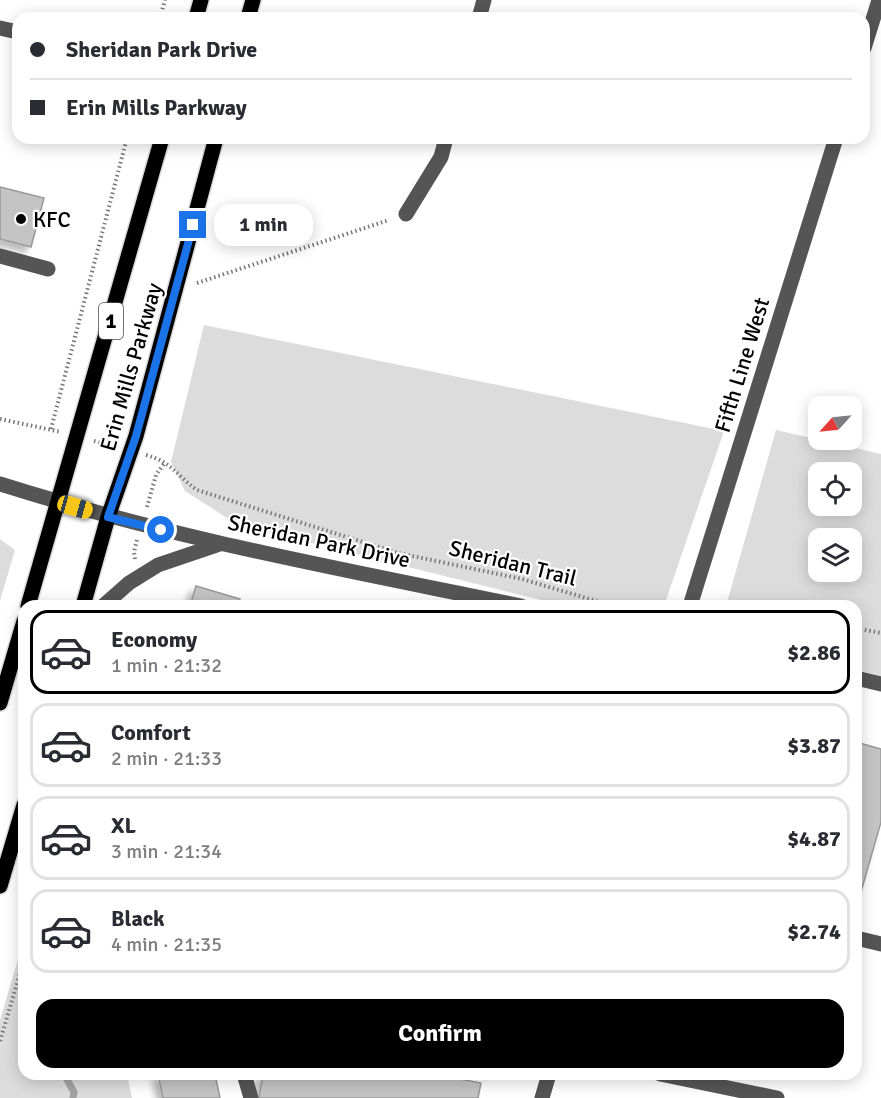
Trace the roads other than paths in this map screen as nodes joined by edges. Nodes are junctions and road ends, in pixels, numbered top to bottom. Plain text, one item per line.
1 (879, 7) edge
2 (870, 32) edge
3 (160, 144) edge
4 (214, 144) edge
5 (444, 144) edge
6 (834, 144) edge
7 (406, 214) road end
8 (0, 256) edge
9 (48, 268) dead end
10 (0, 484) edge
11 (58, 503) junction
12 (108, 517) junction
13 (220, 544) junction
14 (30, 600) edge
15 (85, 600) edge
16 (110, 600) edge
17 (492, 600) edge
18 (692, 600) edge
19 (18, 642) edge
20 (862, 679) edge
21 (881, 684) edge
22 (0, 703) edge
23 (18, 825) edge
24 (0, 886) edge
25 (862, 939) edge
26 (881, 944) edge
27 (246, 1080) edge
28 (547, 1080) edge
29 (689, 1080) edge
30 (250, 1098) edge
31 (542, 1098) edge
32 (777, 1098) edge

1 - 2 street
3 - 11 main road, Erin Mills Parkway / 1
4 - 12 main road, Erin Mills Parkway
5 - 7 street
6 - 18 street, Fifth Line West
8 - 9 street
10 - 11 street, Sheridan Park Drive
11 - 12 street, Sheridan Park Drive
11 - 14 main road, Erin Mills Parkway / 1
12 - 13 street, Sheridan Park Drive
12 - 15 main road, Erin Mills Parkway
13 - 16 street
13 - 17 street, Sheridan Park Drive
19 - 22 main road
20 - 21 street
23 - 24 main road
25 - 26 street
27 - 30 street
28 - 31 street
29 - 32 street

